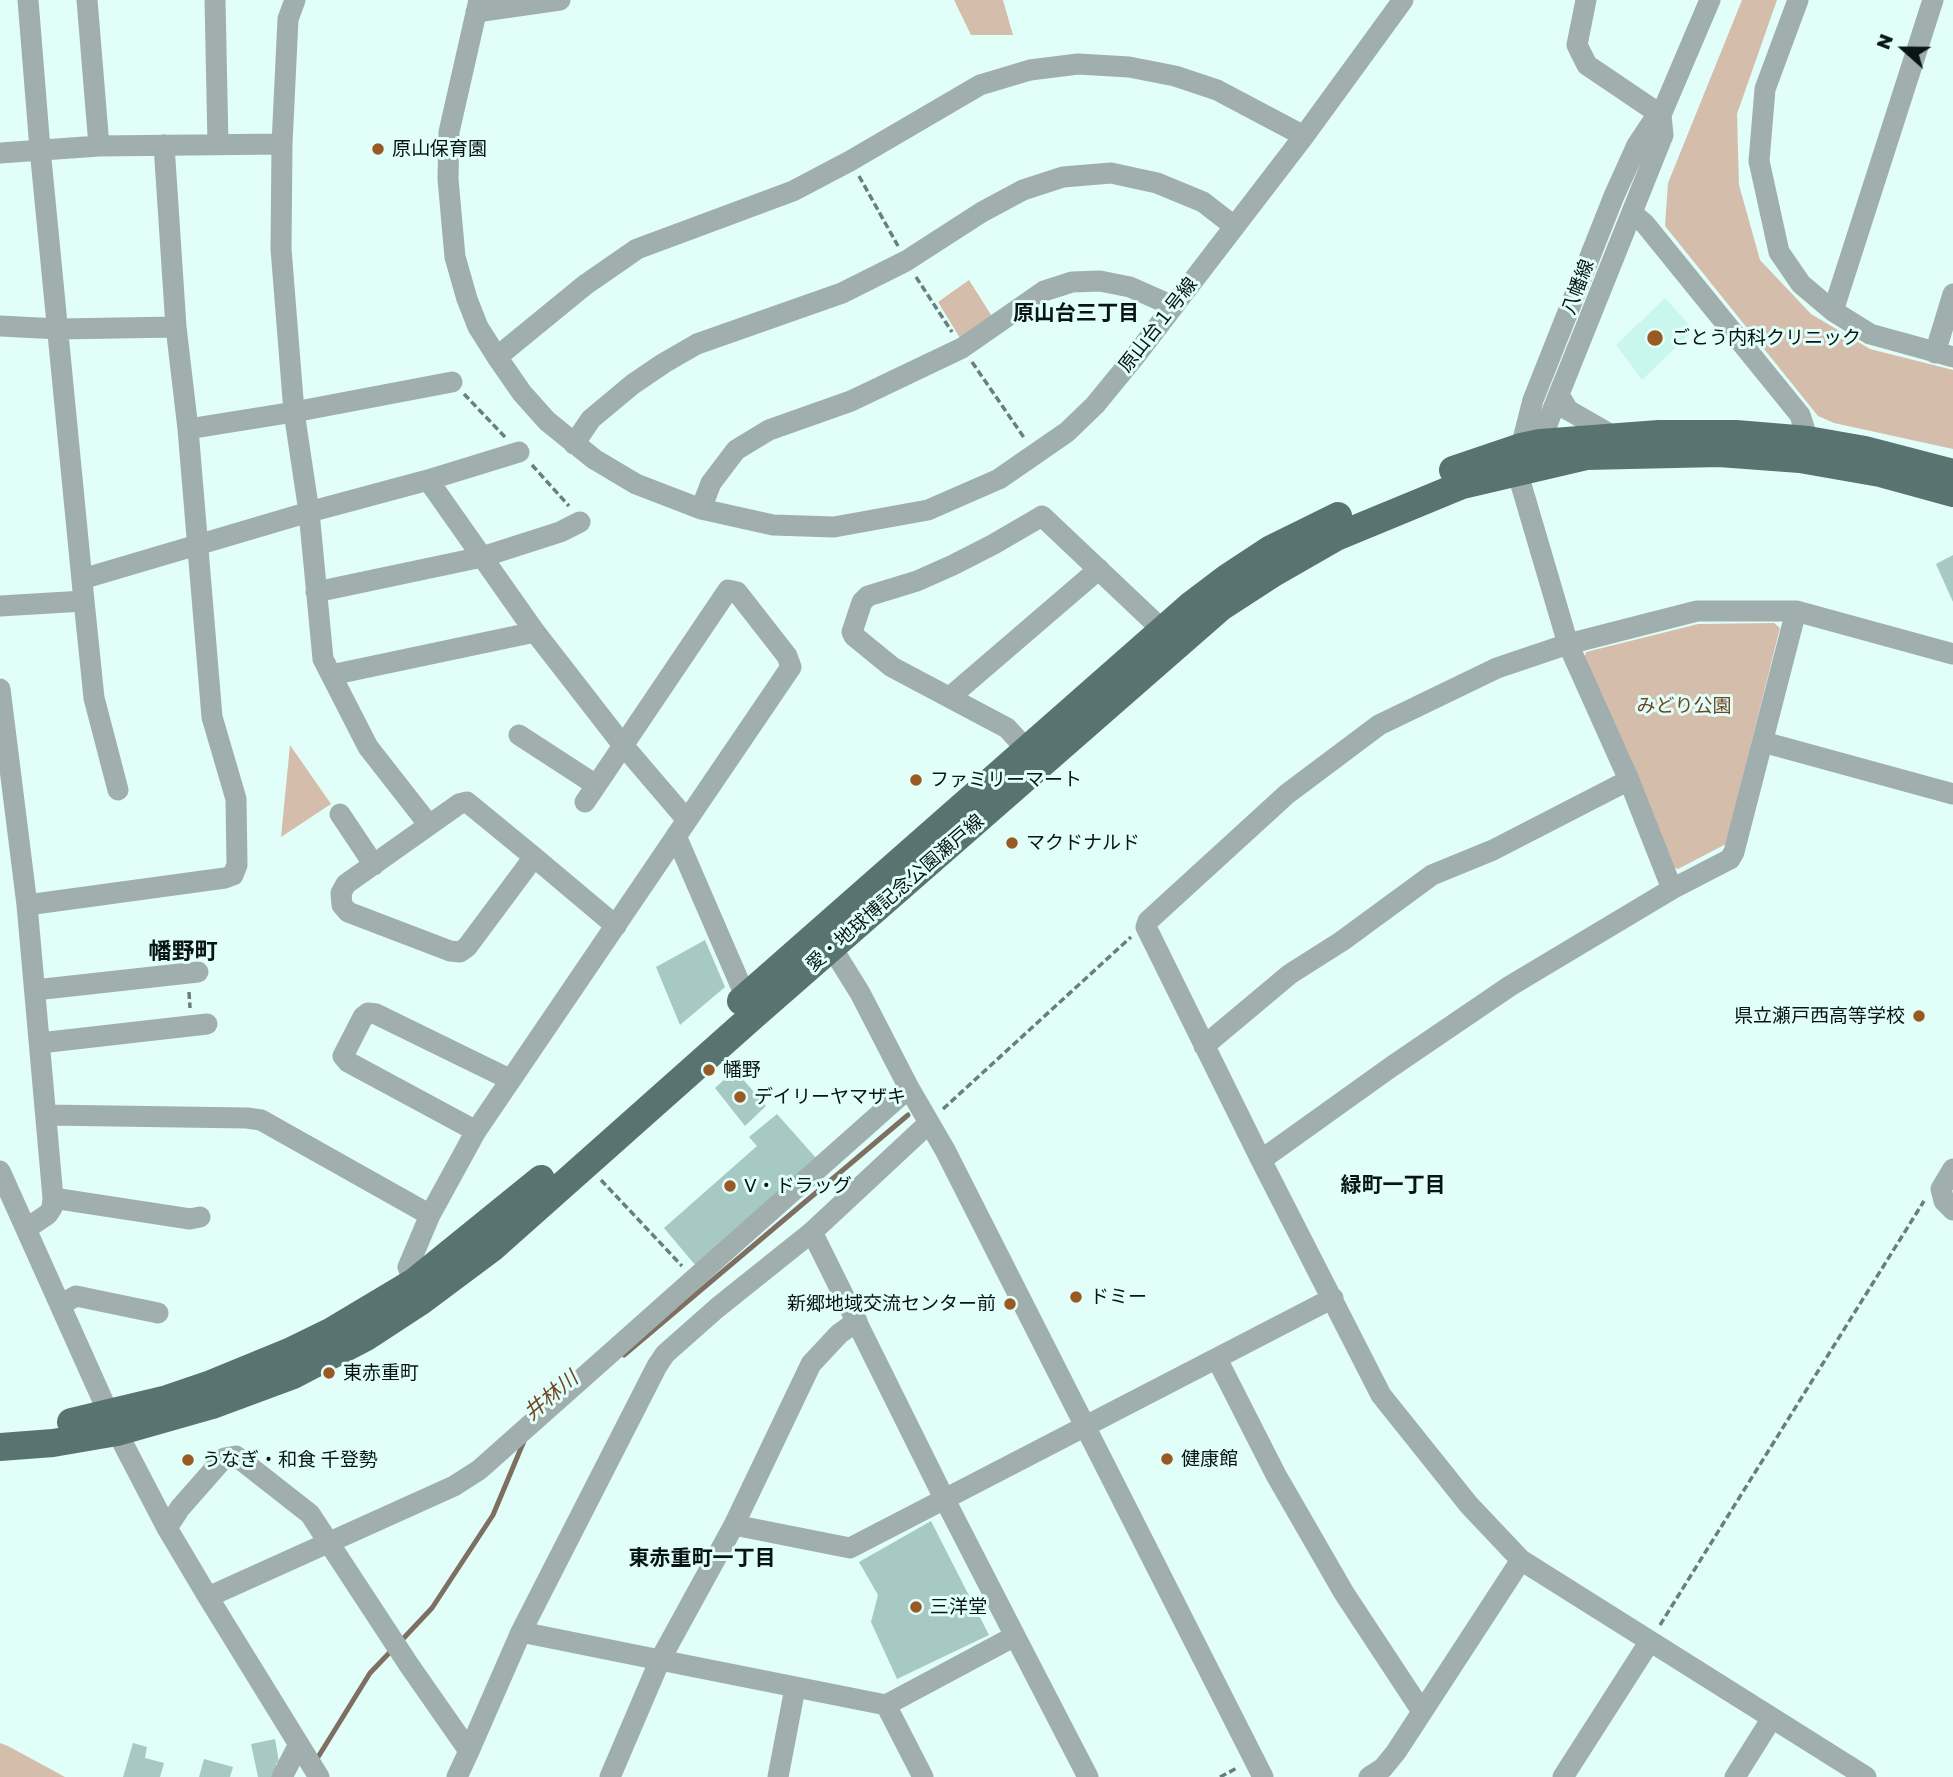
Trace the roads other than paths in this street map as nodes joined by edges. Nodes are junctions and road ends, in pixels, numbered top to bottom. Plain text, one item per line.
1 (29, 0) edge
2 (87, 0) edge
3 (215, 0) edge
4 (295, 0) edge
5 (560, 0) edge
6 (1403, 0) edge
7 (1586, 0) edge
8 (1710, 0) edge
9 (1798, 0) edge
10 (1933, 0) edge
11 (477, 6) edge
12 (1661, 115) junction
13 (1304, 136) junction
14 (218, 144) junction
15 (282, 144) junction
16 (164, 145) junction
17 (99, 146) junction
18 (40, 149) junction
19 (0, 153) edge
20 (1632, 213) junction
21 (1234, 226) junction
22 (1953, 294) edge
23 (1173, 306) junction
24 (1833, 311) junction
25 (0, 326) edge
26 (176, 327) junction
27 (59, 329) junction
28 (1944, 355) edge
29 (497, 357) junction
30 (452, 382) dead end
31 (1559, 395) junction
32 (294, 412) junction
33 (188, 429) junction
34 (1615, 437) junction
35 (1808, 440) junction
36 (574, 444) junction
37 (519, 452) dead end
38 (1528, 459) junction
39 (1953, 472) edge
40 (428, 480) junction
41 (1953, 493) edge
42 (701, 509) junction
43 (309, 512) junction
44 (580, 522) dead end
45 (197, 546) junction
46 (482, 557) junction
47 (1099, 569) junction
48 (82, 579) junction
49 (316, 592) junction
50 (84, 601) junction
51 (0, 606) edge
52 (1796, 611) junction
53 (535, 632) junction
54 (1170, 637) junction
55 (1568, 644) junction
56 (1953, 654) edge
57 (331, 675) junction
58 (0, 689) edge
59 (950, 697) junction
60 (519, 735) dead end
61 (1763, 742) junction
62 (622, 744) junction
63 (1027, 750) junction
64 (1629, 780) junction
65 (118, 790) dead end
66 (1953, 794) edge
67 (340, 814) dead end
68 (429, 825) junction
69 (681, 828) junction
70 (534, 857) junction
71 (374, 865) junction
72 (1672, 889) junction
73 (27, 905) junction
74 (616, 926) junction
75 (825, 940) junction
76 (193, 972) road end
77 (35, 990) junction
78 (749, 1006) junction
79 (199, 1024) road end
80 (40, 1043) junction
81 (1204, 1046) junction
82 (511, 1080) junction
83 (909, 1088) junction
84 (46, 1115) junction
85 (929, 1122) junction
86 (476, 1131) junction
87 (1261, 1160) junction
88 (1953, 1169) edge
89 (0, 1171) edge
90 (53, 1198) junction
91 (1953, 1210) edge
92 (430, 1215) junction
93 (200, 1217) dead end
94 (26, 1229) junction
95 (812, 1231) junction
96 (418, 1292) junction
97 (1333, 1298) junction
98 (60, 1305) junction
99 (158, 1312) dead end
100 (857, 1321) junction
101 (1217, 1359) junction
102 (113, 1423) junction
103 (1085, 1427) junction
104 (0, 1428) edge
105 (0, 1447) edge
106 (944, 1498) junction
107 (734, 1525) junction
108 (167, 1528) junction
109 (329, 1543) junction
110 (1521, 1560) junction
111 (208, 1597) junction
112 (521, 1632) junction
113 (1015, 1636) junction
114 (1650, 1642) junction
115 (660, 1660) junction
116 (795, 1688) junction
117 (886, 1705) junction
118 (1421, 1710) junction
119 (1772, 1718) junction
120 (301, 1747) junction
121 (469, 1751) junction
122 (282, 1777) edge
123 (319, 1777) edge
124 (457, 1777) edge
125 (610, 1777) edge
126 (778, 1777) edge
127 (923, 1777) edge
128 (1088, 1777) edge
129 (1264, 1777) edge
130 (1369, 1777) edge
131 (1563, 1777) edge
132 (1735, 1777) edge
133 (1866, 1777) edge

1 - 18 street
2 - 17 street
3 - 14 street
4 - 15 street
5 - 11 street
6 - 13 street, 原山台１号線
7 - 12 street
8 - 12 street, 八幡線
9 - 24 street
10 - 24 street
11 - 29 street, 原山台１号線
12 - 20 street, 八幡線
12 - 38 street, 八幡線
13 - 21 street, 原山台１号線
13 - 29 street
14 - 15 street
14 - 16 street
15 - 32 street
16 - 17 street
16 - 26 street
17 - 18 street
18 - 19 street
18 - 27 street
20 - 31 street, 八幡線
20 - 35 street
21 - 23 street, 原山台１号線
21 - 36 street
22 - 28 street
23 - 42 street
23 - 42 street, 原山台１号線
24 - 28 street
25 - 27 street
26 - 27 street
26 - 33 street
27 - 48 street
29 - 36 street, 原山台１号線
30 - 32 street
31 - 34 street
31 - 38 street, 八幡線
32 - 33 street
32 - 43 street
33 - 45 street
34 - 35 main road, 愛・地球博記念公園瀬戸線
34 - 38 main road, 愛・地球博記念公園瀬戸線
35 - 39 main road, 愛・地球博記念公園瀬戸線
36 - 42 street, 原山台１号線
37 - 40 street
38 - 41 main road, 愛・地球博記念公園瀬戸線
38 - 54 main road, 愛・地球博記念公園瀬戸線
38 - 55 street
40 - 43 street
40 - 46 street
43 - 45 street
43 - 49 street
44 - 46 street
45 - 48 street
45 - 73 street
46 - 49 street
46 - 53 street
47 - 54 street
47 - 59 street
47 - 59 street
48 - 50 street
49 - 57 street
50 - 51 street
50 - 65 street
52 - 55 street
52 - 56 street
52 - 61 street
53 - 57 street
53 - 62 street
54 - 63 main road, 愛・地球博記念公園瀬戸線
54 - 75 main road, 愛・地球博記念公園瀬戸線
55 - 64 street
55 - 81 street
57 - 68 street
58 - 73 street
59 - 63 street
60 - 62 street
61 - 66 street
61 - 72 street
62 - 69 street
62 - 69 street
63 - 75 main road, 愛・地球博記念公園瀬戸線
64 - 72 street
64 - 81 street
67 - 71 street
68 - 70 street
68 - 71 street
69 - 74 street
69 - 78 street
70 - 71 street
70 - 74 street
72 - 87 street
73 - 77 street
74 - 82 street
75 - 78 main road, 愛・地球博記念公園瀬戸線
75 - 83 street
76 - 77 street
77 - 80 street
78 - 96 main road, 愛・地球博記念公園瀬戸線
78 - 96 main road, 愛・地球博記念公園瀬戸線
79 - 80 street
80 - 84 street
81 - 87 street
82 - 86 street
82 - 86 street
83 - 85 street
83 - 109 street
84 - 90 street
84 - 92 street
85 - 95 street
85 - 103 street
86 - 92 street
87 - 97 street
88 - 91 street
89 - 94 street
90 - 93 street
90 - 94 street
92 - 96 street
94 - 98 street
95 - 100 street
95 - 112 street
96 - 102 main road, 愛・地球博記念公園瀬戸線
97 - 101 street
97 - 110 street
98 - 99 street
98 - 102 street
100 - 106 street
100 - 107 street
101 - 103 street
101 - 118 street
102 - 104 main road, 愛・地球博記念公園瀬戸線
102 - 105 main road, 愛・地球博記念公園瀬戸線
102 - 108 street
103 - 106 street
103 - 129 street
106 - 107 street
106 - 113 street
107 - 115 street
108 - 109 street
108 - 111 street
109 - 111 street
109 - 121 street
110 - 114 street
110 - 118 street
111 - 120 street
112 - 115 street
112 - 121 street
113 - 117 street
113 - 128 street
114 - 119 street
114 - 131 street
115 - 116 street
115 - 125 street
116 - 117 street
116 - 126 street
117 - 127 street
118 - 130 street
119 - 132 street
119 - 133 street
120 - 122 street
120 - 123 street
121 - 124 street

